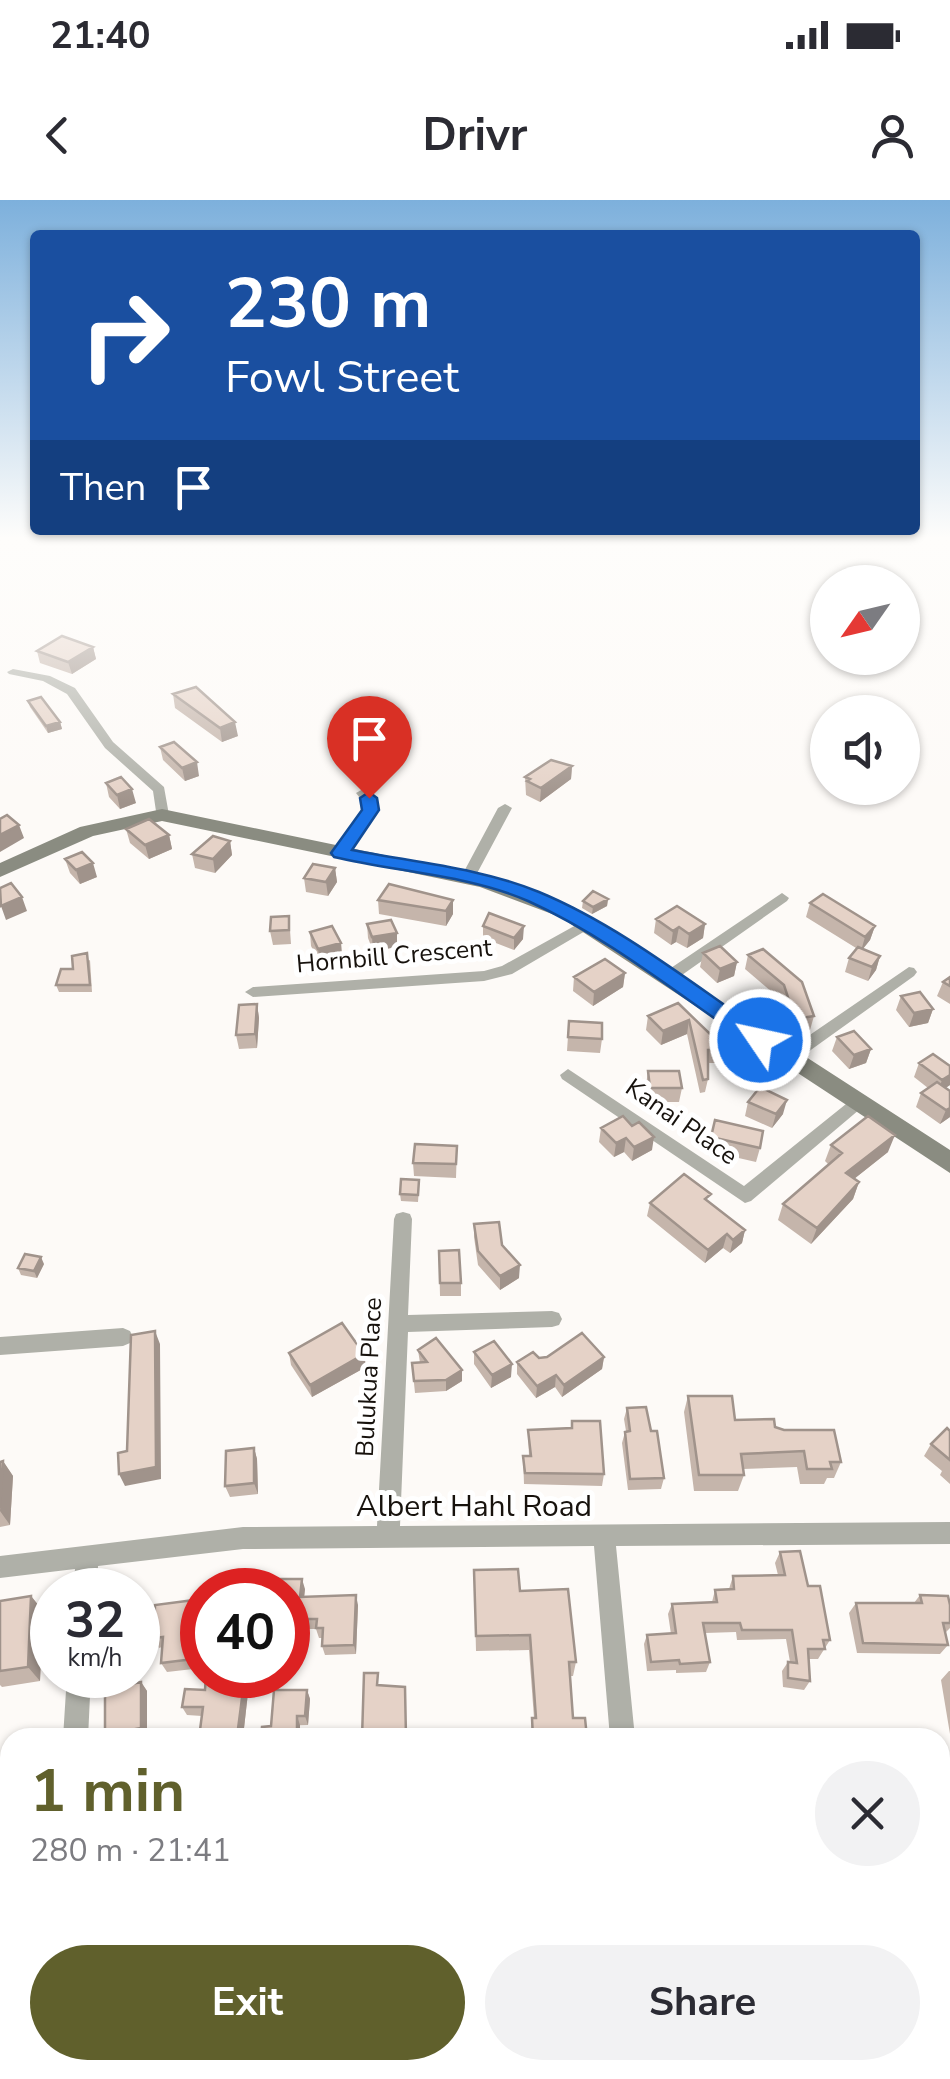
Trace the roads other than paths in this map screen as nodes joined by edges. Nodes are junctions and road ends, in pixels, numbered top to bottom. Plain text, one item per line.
1 (13, 672) dead end
2 (363, 793) dead end
3 (505, 808) dead end
4 (162, 815) junction
5 (340, 853) junction
6 (0, 871) edge
7 (467, 878) junction
8 (782, 898) dead end
9 (587, 924) junction
10 (909, 972) dead end
11 (667, 978) junction
12 (253, 992) dead end
13 (788, 1058) junction
14 (568, 1075) dead end
15 (857, 1104) junction
16 (945, 1153) edge
17 (403, 1220) dead end
18 (552, 1319) dead end
19 (398, 1324) junction
20 (123, 1337) dead end
21 (0, 1346) edge
22 (950, 1533) edge
23 (604, 1535) junction
24 (388, 1537) junction
25 (87, 1556) junction
26 (0, 1567) edge
27 (86, 1568) edge
28 (78, 1698) edge
29 (76, 1728) edge
30 (623, 1728) edge

1 - 4 street
2 - 5 street
3 - 7 street
4 - 5 street
4 - 6 street
5 - 7 street
7 - 9 street
8 - 11 street
9 - 11 street
9 - 12 street, Hornbill Crescent
10 - 13 street
11 - 13 street
13 - 15 street
14 - 15 street, Kanai Place
15 - 16 street
17 - 19 street, Bulukua Place
18 - 19 street
19 - 24 street, Bulukua Place
20 - 21 street
22 - 23 street, Albert Hahl Road
23 - 24 street, Albert Hahl Road
23 - 30 street
24 - 25 street, Albert Hahl Road
25 - 26 street, Albert Hahl Road
25 - 27 street
28 - 29 street

